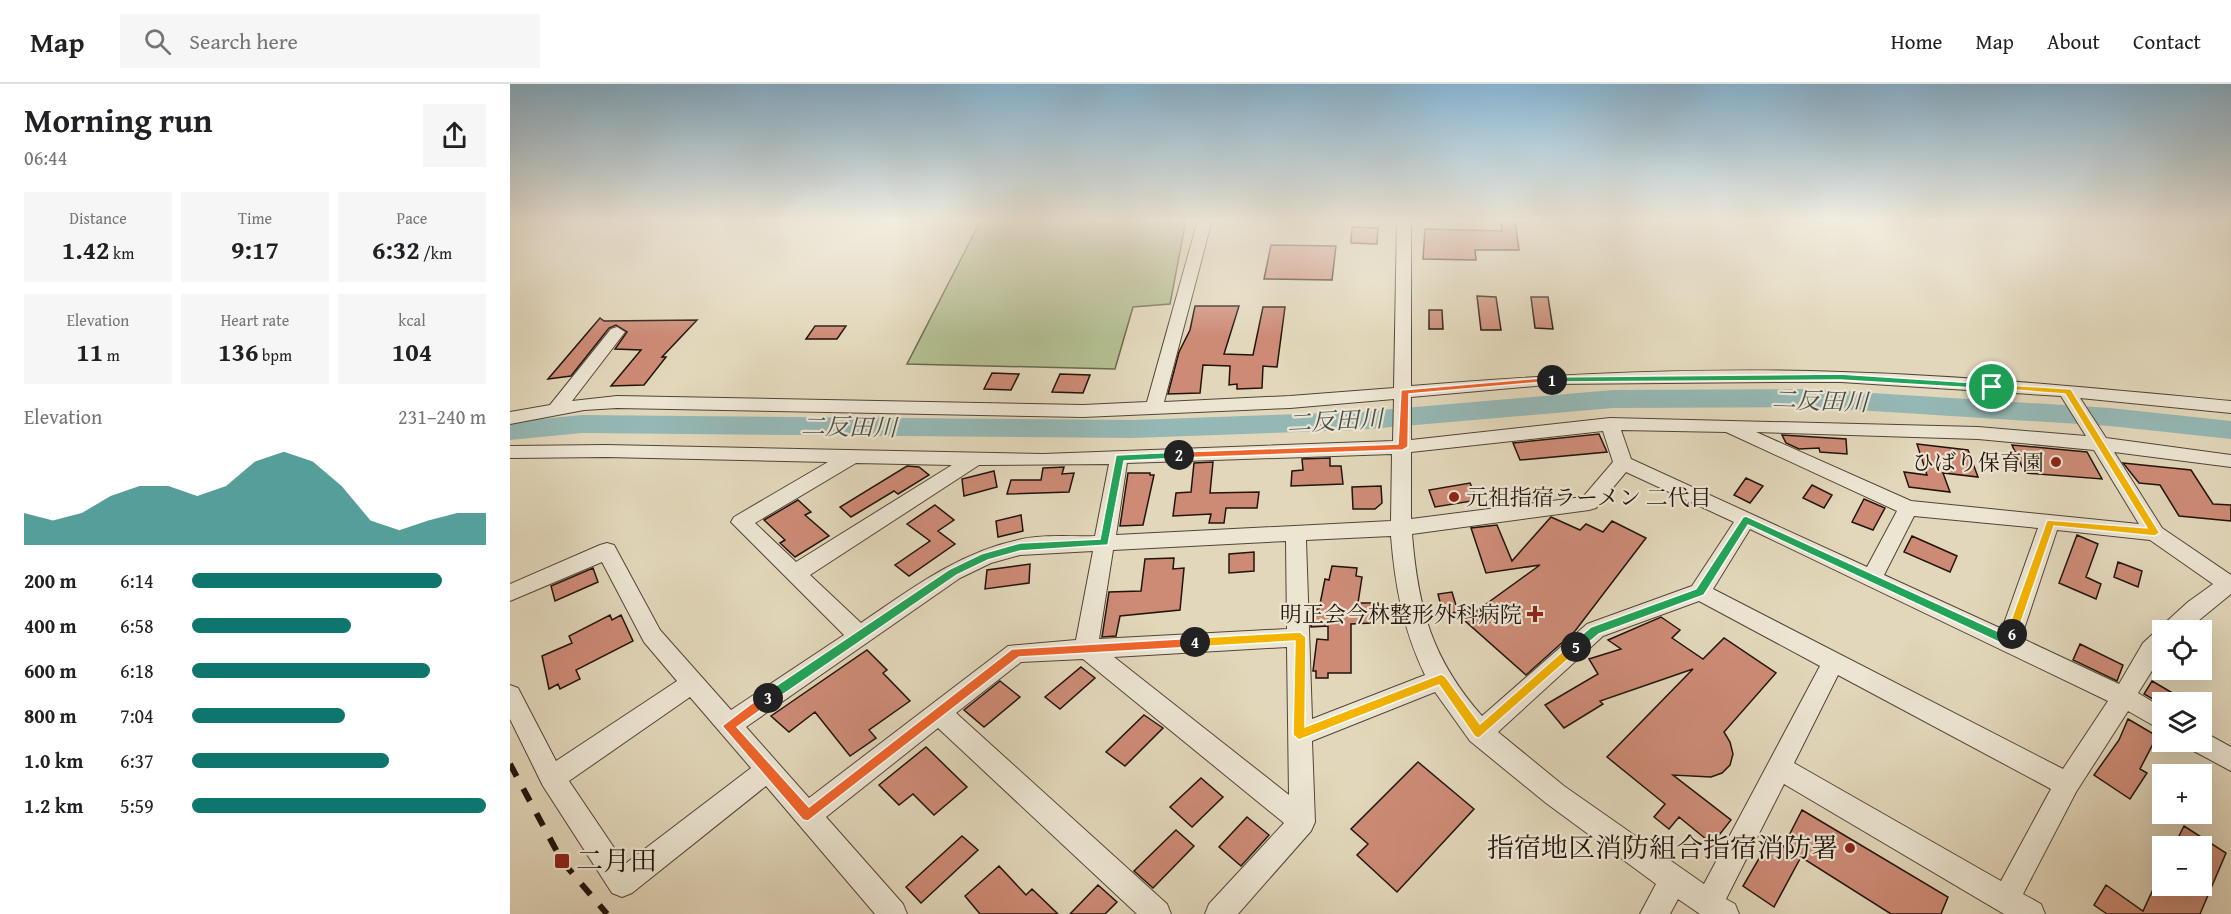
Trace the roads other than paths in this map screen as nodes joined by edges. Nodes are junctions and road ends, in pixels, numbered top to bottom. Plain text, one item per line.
1 (1194, 259) edge
2 (1404, 259) edge
3 (617, 332) dead end
4 (2067, 391) junction
5 (1404, 392) junction
6 (2231, 407) edge
7 (1154, 408) junction
8 (555, 410) junction
9 (510, 418) edge
10 (1610, 424) junction
11 (1726, 426) junction
12 (1403, 442) junction
13 (2101, 444) junction
14 (510, 452) edge
15 (853, 456) junction
16 (1119, 458) junction
17 (975, 459) junction
18 (2231, 461) edge
19 (1623, 463) junction
20 (1908, 508) junction
21 (1746, 519) junction
22 (2050, 522) junction
23 (1401, 528) junction
24 (2155, 533) junction
25 (1296, 534) junction
26 (1104, 543) junction
27 (796, 573) junction
28 (1872, 578) junction
29 (2230, 584) edge
30 (1700, 592) junction
31 (510, 593) edge
32 (2185, 620) edge
33 (859, 634) junction
34 (1300, 637) junction
35 (2009, 642) junction
36 (1086, 648) junction
37 (2152, 649) edge
38 (1833, 663) junction
39 (1441, 679) junction
40 (692, 683) junction
41 (510, 695) edge
42 (2124, 697) junction
43 (939, 713) junction
44 (2152, 714) edge
45 (728, 726) junction
46 (1479, 733) junction
47 (1299, 735) junction
48 (2212, 749) edge
49 (2231, 760) edge
50 (1779, 768) junction
51 (768, 770) junction
52 (552, 778) junction
53 (2067, 784) junction
54 (808, 815) junction
55 (1302, 822) junction
56 (1674, 880) junction
57 (2006, 899) junction
58 (1717, 909) edge
59 (893, 914) edge
60 (1156, 914) edge
61 (1219, 914) edge
62 (1654, 914) edge
63 (2031, 914) edge

1 - 7 street
2 - 5 street
3 - 8 street
4 - 5 street
4 - 6 street
4 - 13 street
5 - 7 street
5 - 12 street
7 - 8 street
8 - 9 street
10 - 11 street
10 - 12 street
10 - 19 street
11 - 13 street
11 - 20 street
12 - 16 street
12 - 23 street
13 - 18 street
13 - 24 street
14 - 15 street
15 - 17 street
15 - 27 street
16 - 17 street
16 - 26 street
17 - 27 street
19 - 21 street
19 - 23 street
20 - 22 street
20 - 28 street
21 - 28 street
21 - 30 street
22 - 24 street
22 - 35 street
23 - 25 street
23 - 39 street
24 - 29 street
25 - 26 street
25 - 34 street
26 - 33 street
26 - 36 street
27 - 33 street
28 - 35 street
29 - 32 street
30 - 38 street
30 - 46 street
31 - 40 street
33 - 45 street
34 - 36 street
34 - 47 street
35 - 42 street
36 - 43 street
36 - 55 street
37 - 42 street
38 - 50 street
38 - 53 street
39 - 46 street
39 - 47 street
40 - 45 street
40 - 52 street
41 - 52 street
42 - 44 street
42 - 53 street
43 - 54 street
43 - 60 street
45 - 51 street
46 - 56 street
47 - 55 street
48 - 49 street
50 - 57 street
50 - 58 street
51 - 52 street
51 - 54 street
53 - 57 street
54 - 59 street
55 - 61 street
56 - 58 street
56 - 62 street
57 - 63 street

